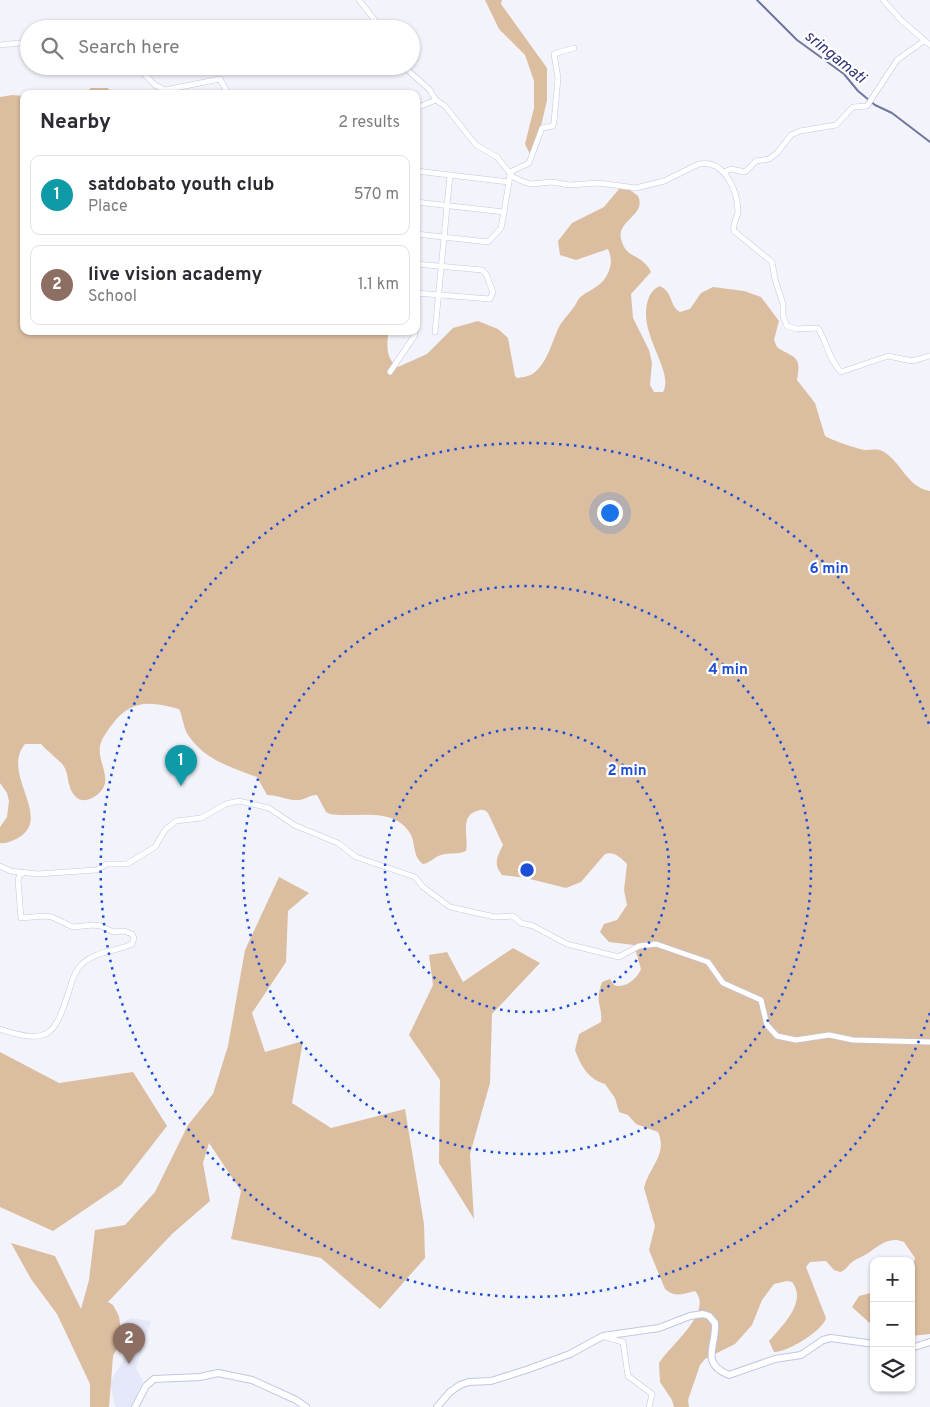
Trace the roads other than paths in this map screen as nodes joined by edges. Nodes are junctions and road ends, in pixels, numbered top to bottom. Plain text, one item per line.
1 (359, 0) edge
2 (883, 0) edge
3 (375, 20) edge
4 (924, 41) junction
5 (20, 43) edge
6 (0, 45) edge
7 (930, 45) edge
8 (574, 48) dead end
9 (145, 75) edge
10 (413, 75) edge
11 (165, 90) edge
12 (165, 90) edge
13 (226, 90) edge
14 (436, 100) junction
15 (420, 106) edge
16 (420, 172) edge
17 (510, 172) junction
18 (724, 172) junction
19 (450, 175) junction
20 (509, 182) junction
21 (420, 202) edge
22 (447, 205) junction
23 (504, 212) junction
24 (420, 235) edge
25 (443, 238) junction
26 (420, 264) edge
27 (440, 266) junction
28 (420, 294) edge
29 (437, 296) junction
30 (435, 332) dead end
31 (414, 335) edge
32 (930, 356) edge
33 (390, 372) dead end
34 (0, 866) edge
35 (27, 872) junction
36 (0, 1029) edge
37 (930, 1042) edge
38 (603, 1336) junction
39 (930, 1342) edge
40 (870, 1343) edge
41 (914, 1347) edge
42 (134, 1407) edge
43 (306, 1407) edge
44 (437, 1407) edge
45 (649, 1407) edge

1 - 3 street
2 - 4 street
4 - 7 street
4 - 18 street
5 - 6 street
8 - 17 street
9 - 11 street
10 - 14 street
12 - 13 street
14 - 15 street
14 - 17 street
16 - 19 street
17 - 18 street
17 - 20 street
18 - 32 street
19 - 20 street
19 - 22 street
20 - 23 street
21 - 22 street
22 - 23 street
22 - 25 street
23 - 25 street
24 - 25 street
25 - 27 street
26 - 27 street
27 - 29 street
27 - 29 street
28 - 29 street
29 - 30 street
31 - 33 street
34 - 35 street
35 - 36 street
35 - 37 street
38 - 40 street
38 - 44 street
38 - 45 street
39 - 41 street
42 - 43 street

